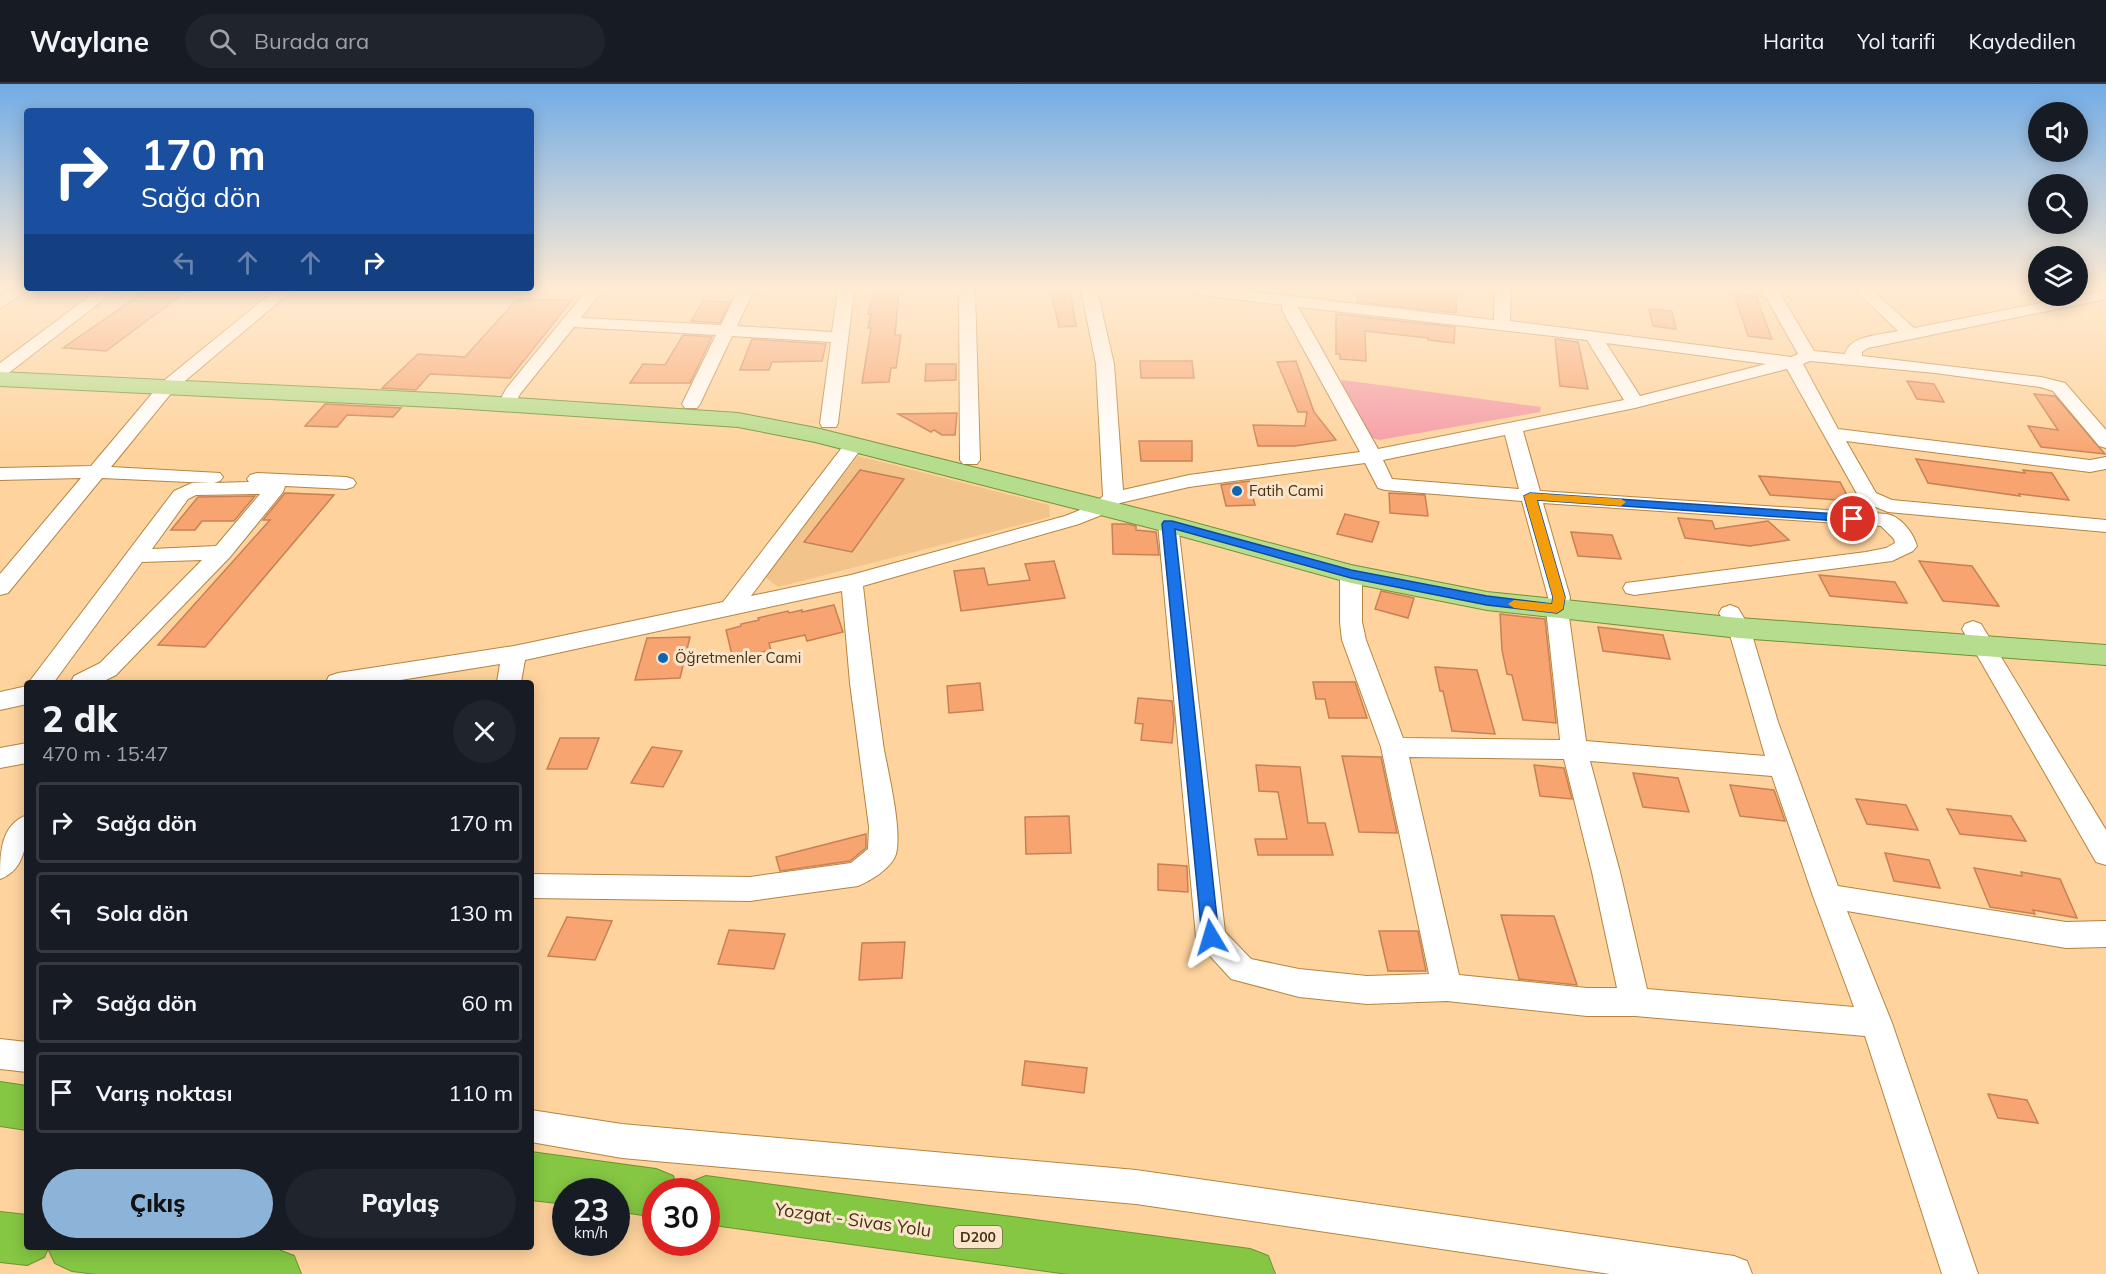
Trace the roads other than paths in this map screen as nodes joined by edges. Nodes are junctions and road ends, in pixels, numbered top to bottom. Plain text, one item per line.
1 (33, 346) edge
2 (217, 346) edge
3 (552, 346) edge
4 (720, 346) edge
5 (839, 346) edge
6 (968, 346) edge
7 (1101, 346) edge
8 (1310, 346) edge
9 (1599, 346) edge
10 (1679, 346) edge
11 (1795, 346) edge
12 (1860, 346) edge
13 (1801, 359) junction
14 (1853, 359) junction
15 (0, 370) edge
16 (0, 379) edge
17 (171, 383) junction
18 (510, 399) junction
19 (1635, 403) junction
20 (692, 404) junction
21 (829, 423) junction
22 (1512, 428) junction
23 (1832, 434) junction
24 (2106, 442) edge
25 (854, 445) junction
26 (1372, 456) junction
27 (970, 460) junction
28 (2106, 463) edge
29 (96, 472) junction
30 (0, 474) edge
31 (346, 483) dead end
32 (1530, 496) junction
33 (1107, 503) junction
34 (1887, 513) junction
35 (1168, 524) junction
36 (2106, 526) edge
37 (222, 552) junction
38 (136, 556) junction
39 (1351, 574) junction
40 (852, 582) junction
41 (0, 588) edge
42 (1634, 588) dead end
43 (1558, 603) junction
44 (732, 606) junction
45 (1734, 620) junction
46 (1978, 637) junction
47 (2106, 640) edge
48 (514, 654) junction
49 (2106, 655) edge
50 (43, 680) edge
51 (87, 680) edge
52 (351, 680) edge
53 (509, 680) edge
54 (24, 696) edge
55 (0, 701) edge
56 (1394, 747) junction
57 (1574, 750) junction
58 (24, 754) edge
59 (0, 758) edge
60 (1782, 767) junction
61 (24, 831) edge
62 (2105, 851) edge
63 (0, 867) edge
64 (534, 886) edge
65 (1827, 896) junction
66 (2106, 934) edge
67 (1447, 987) junction
68 (1635, 1002) junction
69 (1876, 1023) junction
70 (0, 1054) edge
71 (24, 1057) edge
72 (0, 1104) edge
73 (24, 1108) edge
74 (534, 1126) edge
75 (534, 1176) edge
76 (642, 1191) edge
77 (720, 1202) edge
78 (0, 1237) edge
79 (24, 1240) edge
80 (101, 1250) edge
81 (276, 1274) edge
82 (1250, 1274) edge
83 (1734, 1274) edge
84 (1960, 1274) edge

1 - 15 street
2 - 17 street
3 - 18 street
4 - 20 street
5 - 21 street
6 - 27 street
7 - 33 street
8 - 26 street
9 - 19 street
10 - 13 street
11 - 13 street
12 - 14 street
13 - 14 street
13 - 19 street
13 - 23 street
14 - 24 street
15 - 17 main road
16 - 17 main road
17 - 18 main road
17 - 29 street
18 - 20 main road
18 - 25 main road
19 - 22 street
20 - 21 main road
21 - 27 main road
22 - 26 street
22 - 32 street
23 - 28 street
23 - 34 street
25 - 33 main road
25 - 44 street
26 - 32 street
26 - 33 street
27 - 33 main road
29 - 30 street
29 - 31 street
29 - 41 street
32 - 34 street
32 - 43 street
33 - 35 main road
33 - 40 street
33 - 43 main road
34 - 36 street
34 - 42 street
35 - 39 main road
35 - 67 street
37 - 38 street
37 - 38 street
37 - 51 street
38 - 50 street
39 - 43 main road
39 - 56 street
40 - 44 street
40 - 64 street
43 - 45 main road
43 - 57 street
44 - 48 street
45 - 46 main road
45 - 60 street
46 - 47 main road
46 - 49 main road
46 - 62 street
48 - 52 street
48 - 53 street
54 - 55 street
56 - 57 street
56 - 67 street
57 - 60 street
57 - 68 street
58 - 59 street
60 - 65 street
61 - 63 street
65 - 66 street
65 - 69 street
67 - 68 street
68 - 69 street
69 - 84 street
70 - 71 street
72 - 73 highway
74 - 83 street
75 - 76 highway
77 - 82 highway, Yozgat - Sivas Yolu / D200
78 - 79 highway
80 - 81 highway

